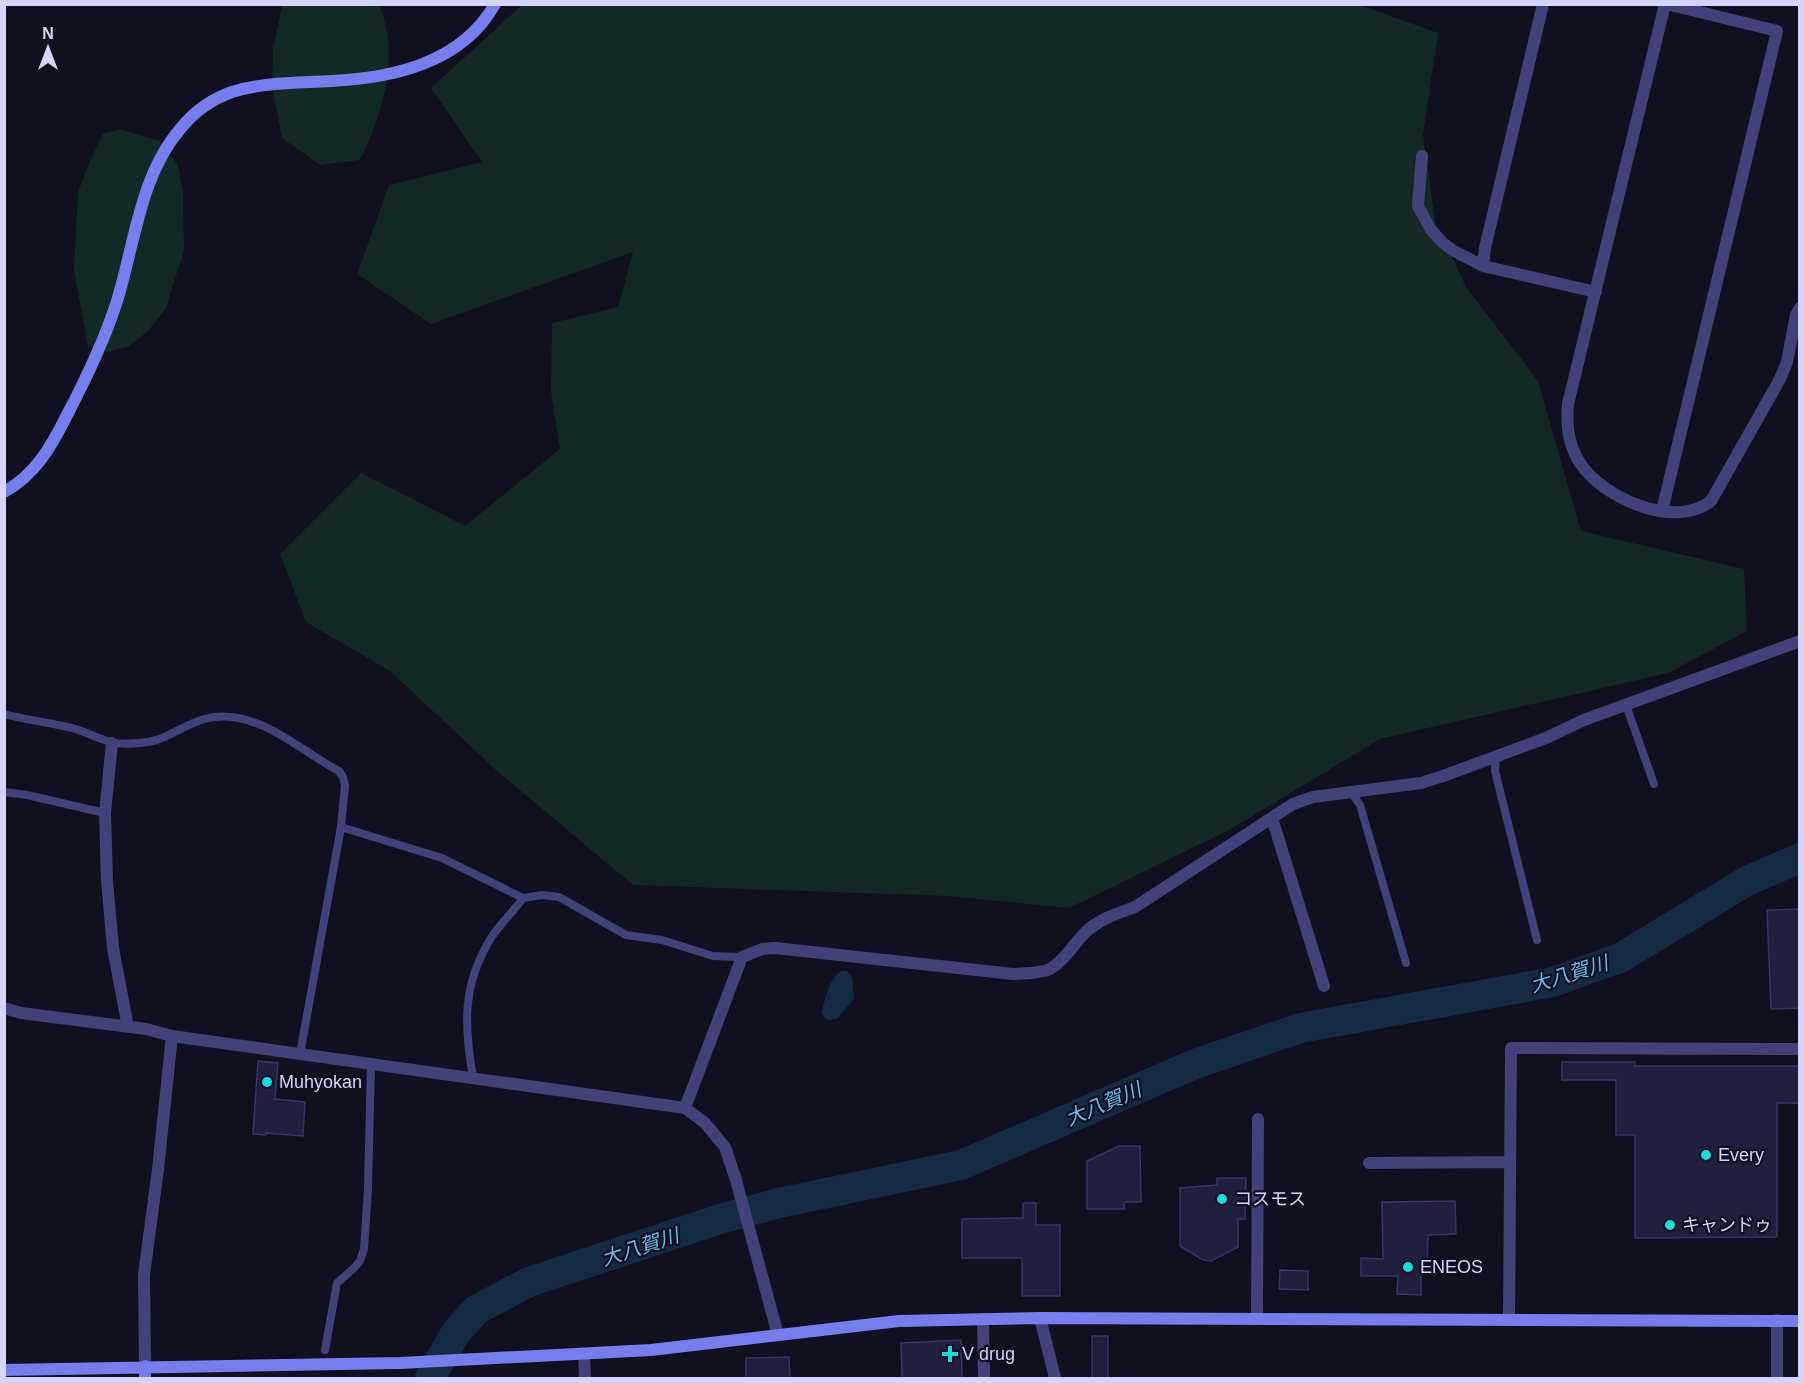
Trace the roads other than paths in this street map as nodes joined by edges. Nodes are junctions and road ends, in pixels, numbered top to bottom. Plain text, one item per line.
1 (495, 4) edge
2 (1544, 4) edge
3 (1666, 4) edge
4 (1422, 156) dead end
5 (1483, 266) junction
6 (1596, 292) junction
7 (1800, 308) edge
8 (4, 492) edge
9 (1662, 512) junction
10 (1800, 641) edge
11 (1626, 705) junction
12 (4, 714) edge
13 (112, 743) junction
14 (1496, 757) junction
15 (1654, 784) dead end
16 (4, 792) edge
17 (1351, 792) junction
18 (105, 813) junction
19 (1272, 818) junction
20 (342, 827) junction
21 (523, 898) junction
22 (1537, 940) dead end
23 (742, 957) junction
24 (1406, 963) dead end
25 (1324, 986) dead end
26 (4, 1008) edge
27 (128, 1027) junction
28 (172, 1036) junction
29 (1800, 1049) edge
30 (300, 1054) junction
31 (371, 1064) junction
32 (473, 1078) junction
33 (685, 1107) junction
34 (1258, 1119) dead end
35 (1510, 1162) junction
36 (1369, 1163) dead end
37 (1040, 1318) junction
38 (1257, 1318) junction
39 (983, 1319) junction
40 (1509, 1320) junction
41 (1777, 1320) junction
42 (1800, 1321) edge
43 (778, 1335) junction
44 (325, 1350) dead end
45 (584, 1354) junction
46 (4, 1370) edge
47 (145, 1372) edge
48 (585, 1378) edge
49 (984, 1378) edge
50 (1055, 1378) edge
51 (1777, 1378) edge

1 - 8 street
2 - 5 street
3 - 6 street
3 - 9 street
4 - 5 street
5 - 6 street
6 - 9 street
7 - 9 street
10 - 11 street
11 - 14 street
11 - 15 lane
12 - 13 lane
13 - 18 street
13 - 20 lane
14 - 17 street
14 - 22 lane
16 - 18 lane
17 - 19 street
17 - 24 lane
18 - 27 street
19 - 23 street
19 - 25 street
20 - 21 lane
20 - 30 lane
21 - 23 lane
21 - 32 lane
23 - 33 street
26 - 27 street
27 - 28 street
28 - 30 street
28 - 47 street
29 - 35 street
30 - 31 street
31 - 32 street
31 - 44 lane
32 - 33 street
33 - 43 street
34 - 38 street
35 - 36 street
35 - 40 street
37 - 38 street
37 - 39 street
37 - 50 street
38 - 40 street
39 - 43 street
39 - 49 street
40 - 41 street
41 - 42 street
41 - 51 street
43 - 45 street
45 - 47 street
45 - 48 street
46 - 47 street

